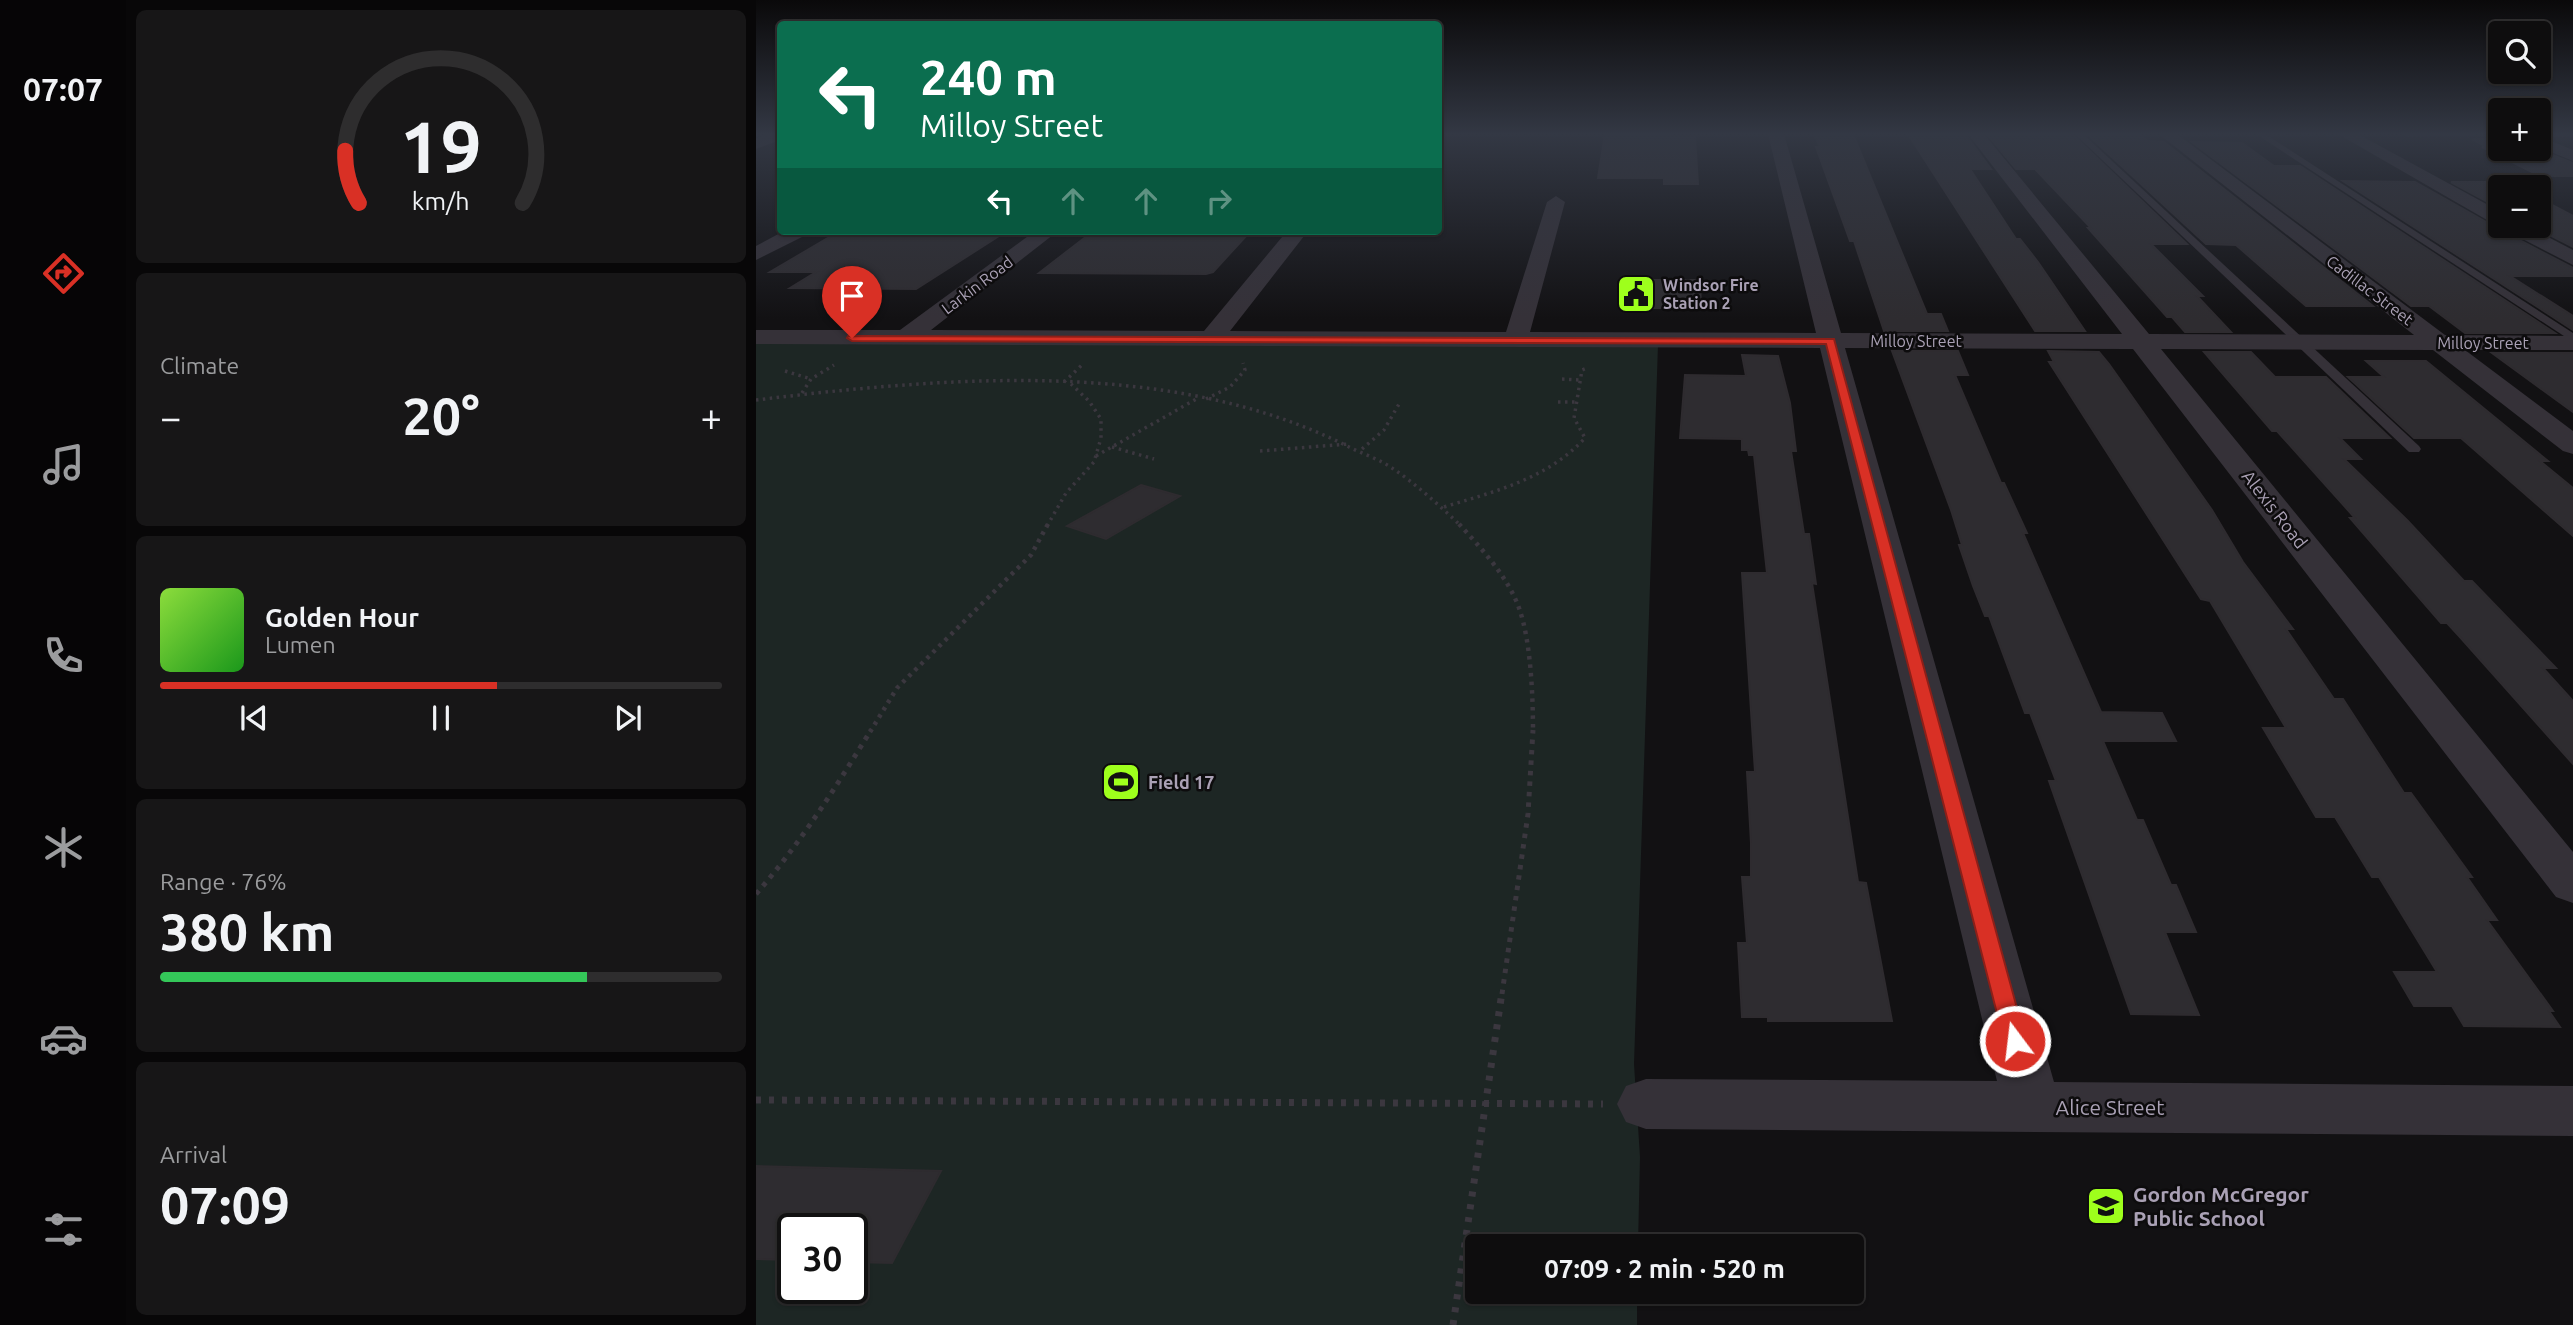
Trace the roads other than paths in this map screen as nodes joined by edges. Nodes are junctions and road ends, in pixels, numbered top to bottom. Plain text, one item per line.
1 (1792, 196) edge
2 (2025, 196) edge
3 (2143, 196) edge
4 (2248, 196) edge
5 (2353, 196) edge
6 (2459, 196) edge
7 (1556, 202) dead end
8 (2488, 212) edge
9 (792, 235) edge
10 (1043, 235) edge
11 (1295, 235) edge
12 (2534, 238) edge
13 (756, 254) edge
14 (2573, 260) edge
15 (756, 337) edge
16 (905, 338) junction
17 (1211, 339) junction
18 (1516, 340) junction
19 (1831, 341) junction
20 (2573, 341) edge
21 (2141, 342) junction
22 (2298, 342) junction
23 (2440, 343) junction
24 (2573, 445) edge
25 (2414, 449) dead end
26 (2573, 885) edge
27 (1646, 1104) road end
28 (2032, 1107) junction
29 (2573, 1111) edge

1 - 19 street
2 - 21 street, Alexis Road
3 - 22 lane
4 - 23 street, Cadillac Street
5 - 20 lane
6 - 8 street
7 - 18 street
9 - 13 street
10 - 16 street, Larkin Road
11 - 17 street
12 - 14 street
15 - 16 street, Milloy Street
16 - 17 street, Milloy Street
17 - 18 street, Milloy Street
18 - 19 street, Milloy Street
19 - 21 street, Milloy Street
19 - 28 street
20 - 23 street, Milloy Street
21 - 22 street, Milloy Street
21 - 26 street, Alexis Road
22 - 23 street, Milloy Street
22 - 25 lane
23 - 24 street, Cadillac Street
27 - 28 street, Alice Street
28 - 29 street, Alice Street

